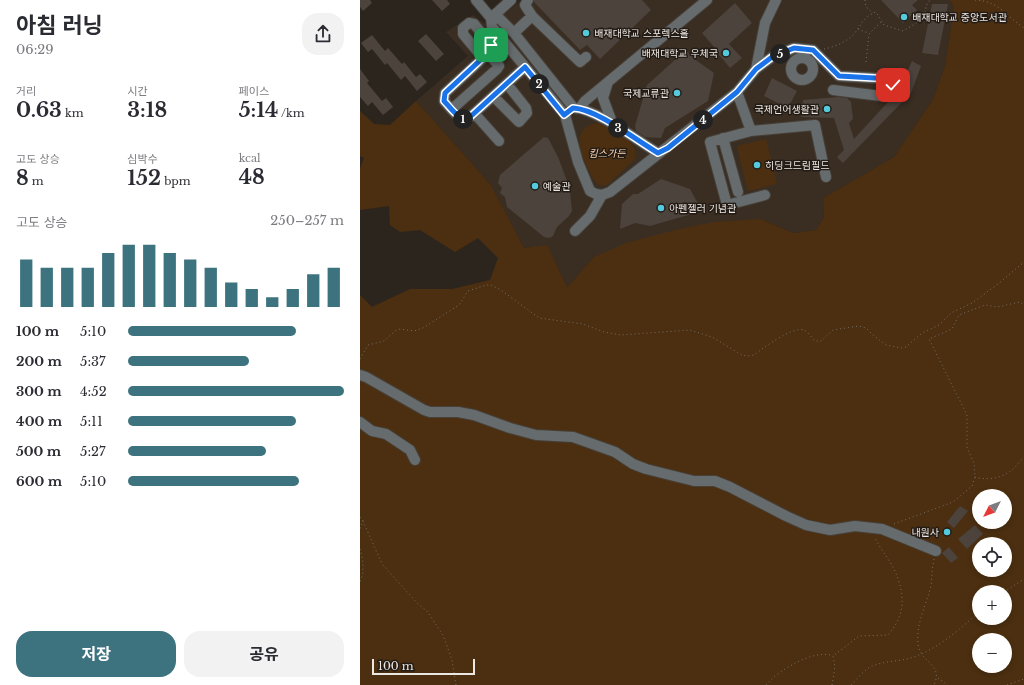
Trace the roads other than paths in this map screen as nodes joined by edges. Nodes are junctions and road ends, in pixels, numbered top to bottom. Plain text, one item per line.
1 (476, 0) edge
2 (511, 0) edge
3 (528, 0) edge
4 (706, 0) edge
5 (776, 0) edge
6 (532, 16) junction
7 (491, 18) junction
8 (514, 33) junction
9 (794, 48) junction
10 (586, 57) dead end
11 (799, 59) dead end
12 (525, 67) junction
13 (756, 69) junction
14 (608, 82) junction
15 (507, 84) junction
16 (833, 90) dead end
17 (737, 92) junction
18 (493, 96) junction
19 (576, 108) junction
20 (452, 109) junction
21 (474, 113) junction
22 (564, 115) junction
23 (613, 125) junction
24 (751, 131) junction
25 (723, 138) junction
26 (499, 141) dead end
27 (658, 153) junction
28 (826, 177) dead end
29 (738, 192) dead end
30 (602, 195) junction
31 (764, 195) dead end
32 (575, 231) dead end
33 (360, 375) edge
34 (360, 422) edge
35 (414, 460) dead end
36 (936, 551) road end

1 - 7 street
2 - 7 street
3 - 6 street
4 - 14 street
5 - 13 street
6 - 8 street
6 - 10 street
7 - 8 street
7 - 12 street
8 - 19 street
9 - 11 street
9 - 13 street
9 - 16 street
12 - 15 street
12 - 22 street
13 - 17 street
14 - 19 street
14 - 23 street
15 - 18 street
15 - 18 street
17 - 24 street
17 - 27 street
18 - 21 street
19 - 22 street
19 - 23 street
20 - 20 street
20 - 21 street
21 - 26 street
22 - 30 street
23 - 27 street
24 - 25 street
24 - 28 street
25 - 29 street
25 - 31 street
27 - 30 street
30 - 32 street
33 - 36 street
34 - 35 street

